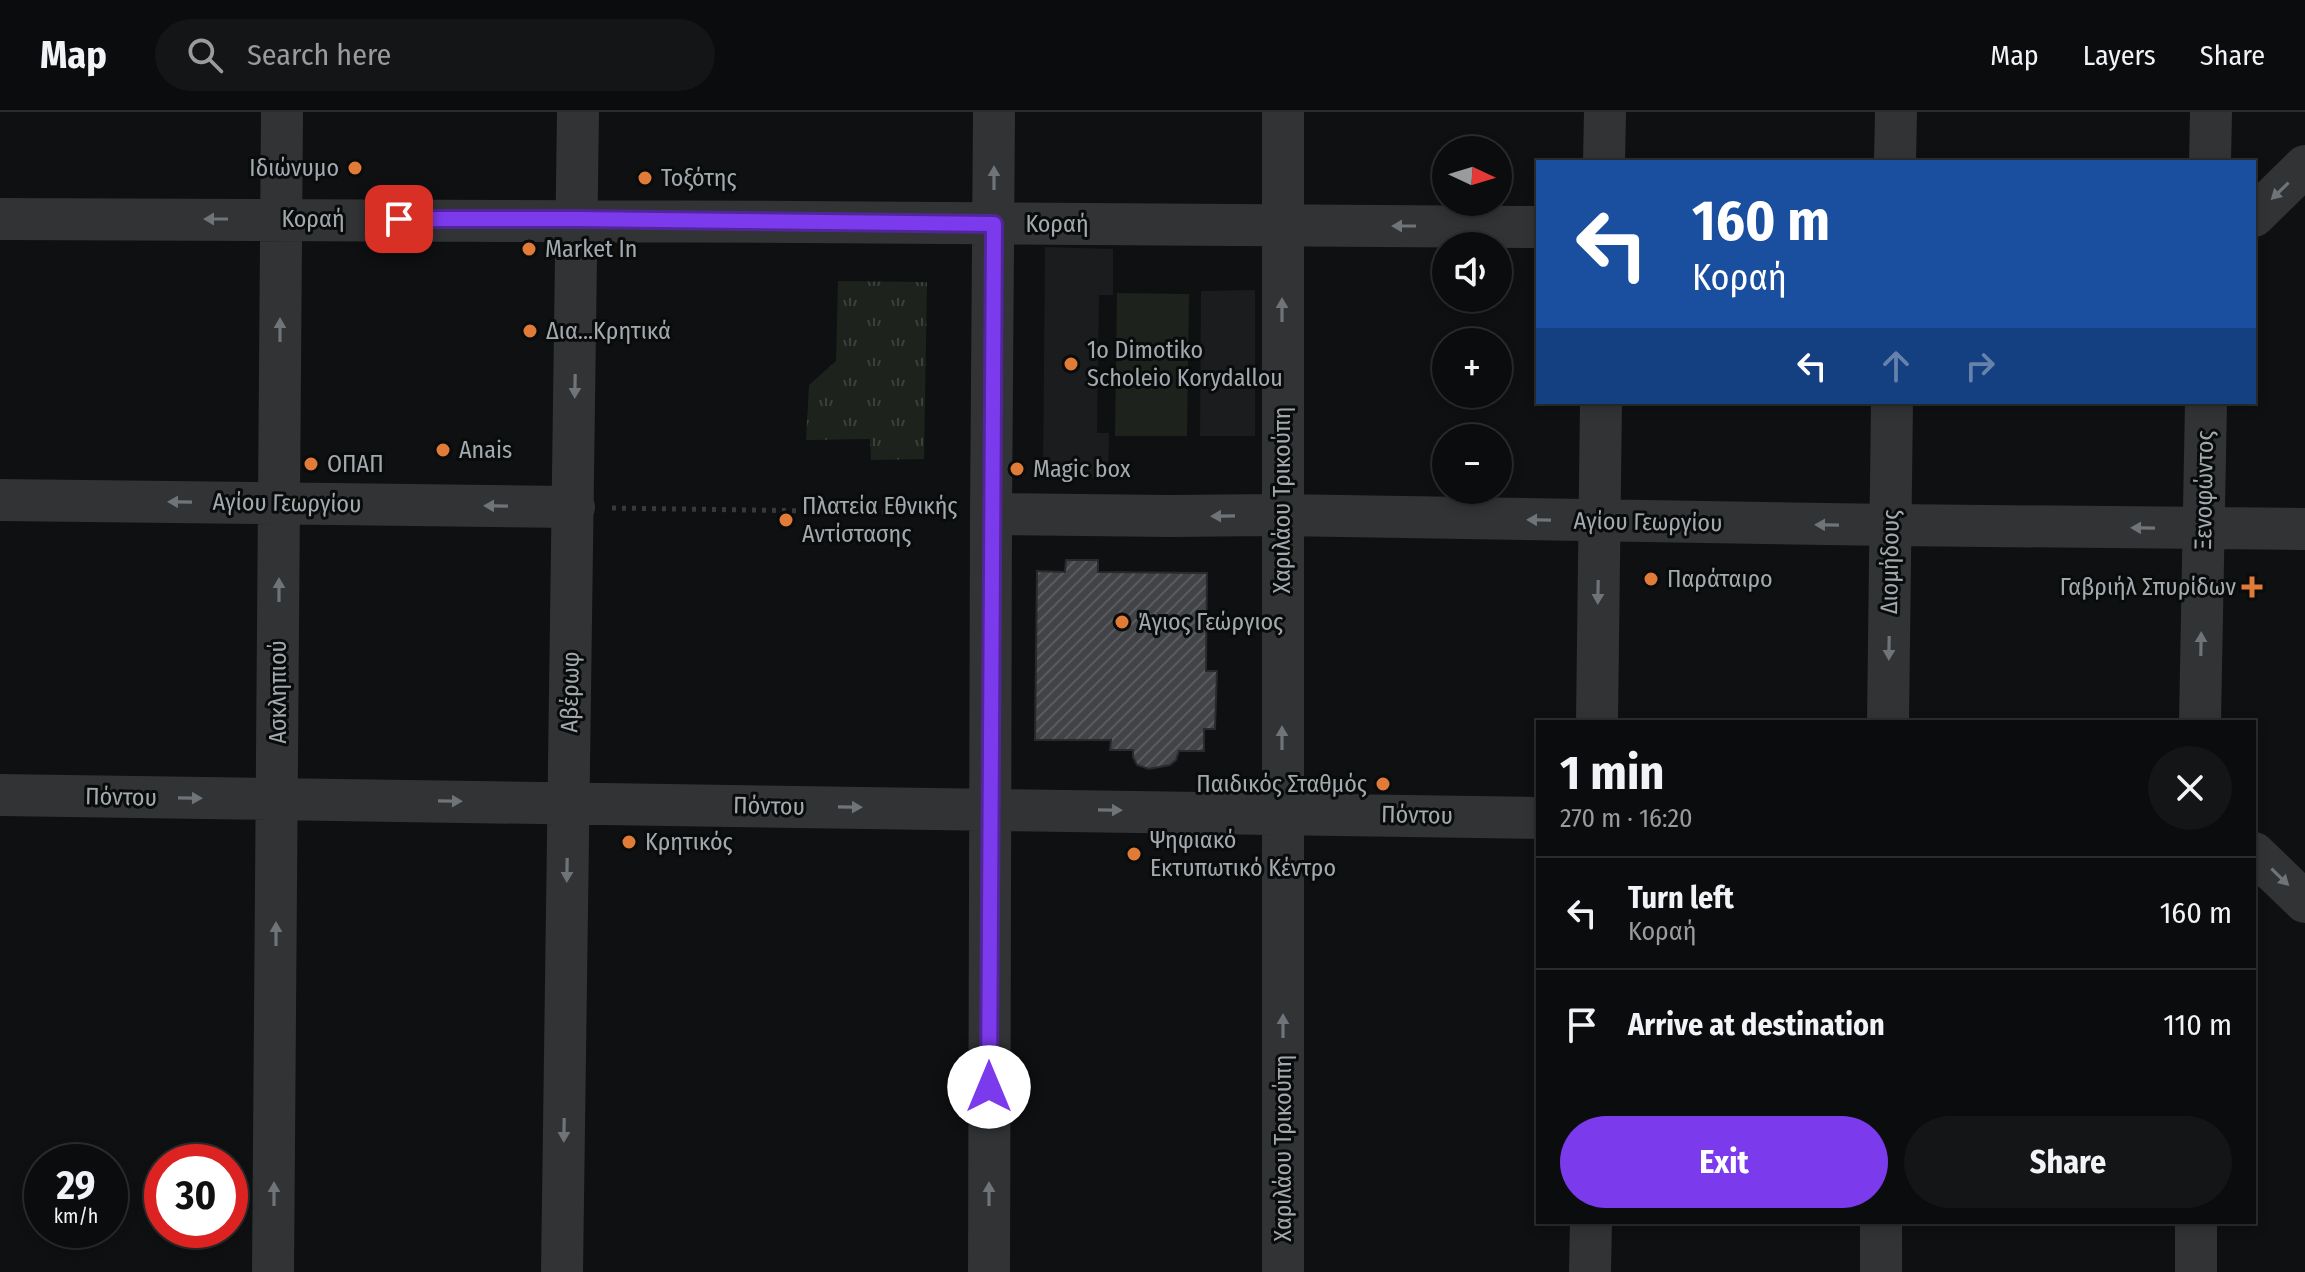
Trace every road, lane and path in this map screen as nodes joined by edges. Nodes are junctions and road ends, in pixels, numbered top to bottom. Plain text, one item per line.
1 (282, 112) edge
2 (578, 112) edge
3 (994, 112) edge
4 (1283, 112) edge
5 (1605, 112) edge
6 (1896, 112) edge
7 (2211, 112) edge
8 (1604, 160) edge
9 (1895, 160) edge
10 (2210, 160) edge
11 (2305, 166) edge
12 (2256, 214) edge
13 (0, 219) edge
14 (281, 219) junction
15 (577, 219) junction
16 (994, 224) junction
17 (1283, 225) junction
18 (1536, 227) edge
19 (1601, 404) edge
20 (1892, 404) edge
21 (2206, 404) edge
22 (0, 500) edge
23 (279, 503) junction
24 (574, 507) junction
25 (991, 514) junction
26 (1281, 515) junction
27 (1599, 521) junction
28 (1891, 525) junction
29 (2203, 529) junction
30 (2305, 529) edge
31 (1597, 720) edge
32 (1888, 720) edge
33 (2200, 720) edge
34 (0, 795) edge
35 (277, 799) junction
36 (568, 803) junction
37 (990, 809) junction
38 (1283, 813) junction
39 (1536, 818) edge
40 (2256, 855) edge
41 (2305, 902) edge
42 (1591, 1224) edge
43 (1881, 1224) edge
44 (2196, 1224) edge
45 (273, 1272) edge
46 (562, 1272) edge
47 (989, 1272) edge
48 (1283, 1272) edge
49 (1590, 1272) edge
50 (1881, 1272) edge
51 (2196, 1272) edge

1 - 14 street, Ασκληπιού
2 - 15 street, Αβέρωφ
16 -> 3 street
4 - 17 street, Χαριλάου Τρικούπη
5 - 8 street
6 - 9 street
7 - 10 street
11 -> 12 street
14 -> 13 street, Κοραή
14 - 15 street, Κοραή
23 -> 14 street, Ασκληπιού
15 - 16 street, Κοραή
15 -> 24 street, Αβέρωφ
16 - 17 street, Κοραή
16 - 25 street
18 -> 17 street, Κοραή
26 -> 17 street, Χαριλάου Τρικούπη
19 - 27 street
20 - 28 street, Διομήδους
21 - 29 street, Ξενοφώντος
23 -> 22 street, Αγίου Γεωργίου
24 -> 23 street, Αγίου Γεωργίου
35 -> 23 street, Ασκληπιού
24 - 25 path
24 - 36 street, Αβέρωφ
26 -> 25 street, Αγίου Γεωργίου
25 - 37 street
27 -> 26 street, Αγίου Γεωργίου
38 -> 26 street, Χαριλάου Τρικούπη
28 -> 27 street, Αγίου Γεωργίου
27 -> 31 street
29 -> 28 street, Αγίου Γεωργίου
28 -> 32 street, Διομήδους
29 - 30 street, Αγίου Γεωργίου
33 -> 29 street, Ξενοφώντος
34 -> 35 street, Πόντου
35 -> 36 street, Πόντου
45 -> 35 street, Ασκληπιού
36 -> 37 street, Πόντου
36 -> 46 street, Αβέρωφ
37 -> 38 street, Πόντου
47 -> 37 street
38 - 39 street, Πόντου
48 -> 38 street, Χαριλάου Τρικούπη
40 -> 41 street
42 - 49 street
43 - 50 street
44 - 51 street

